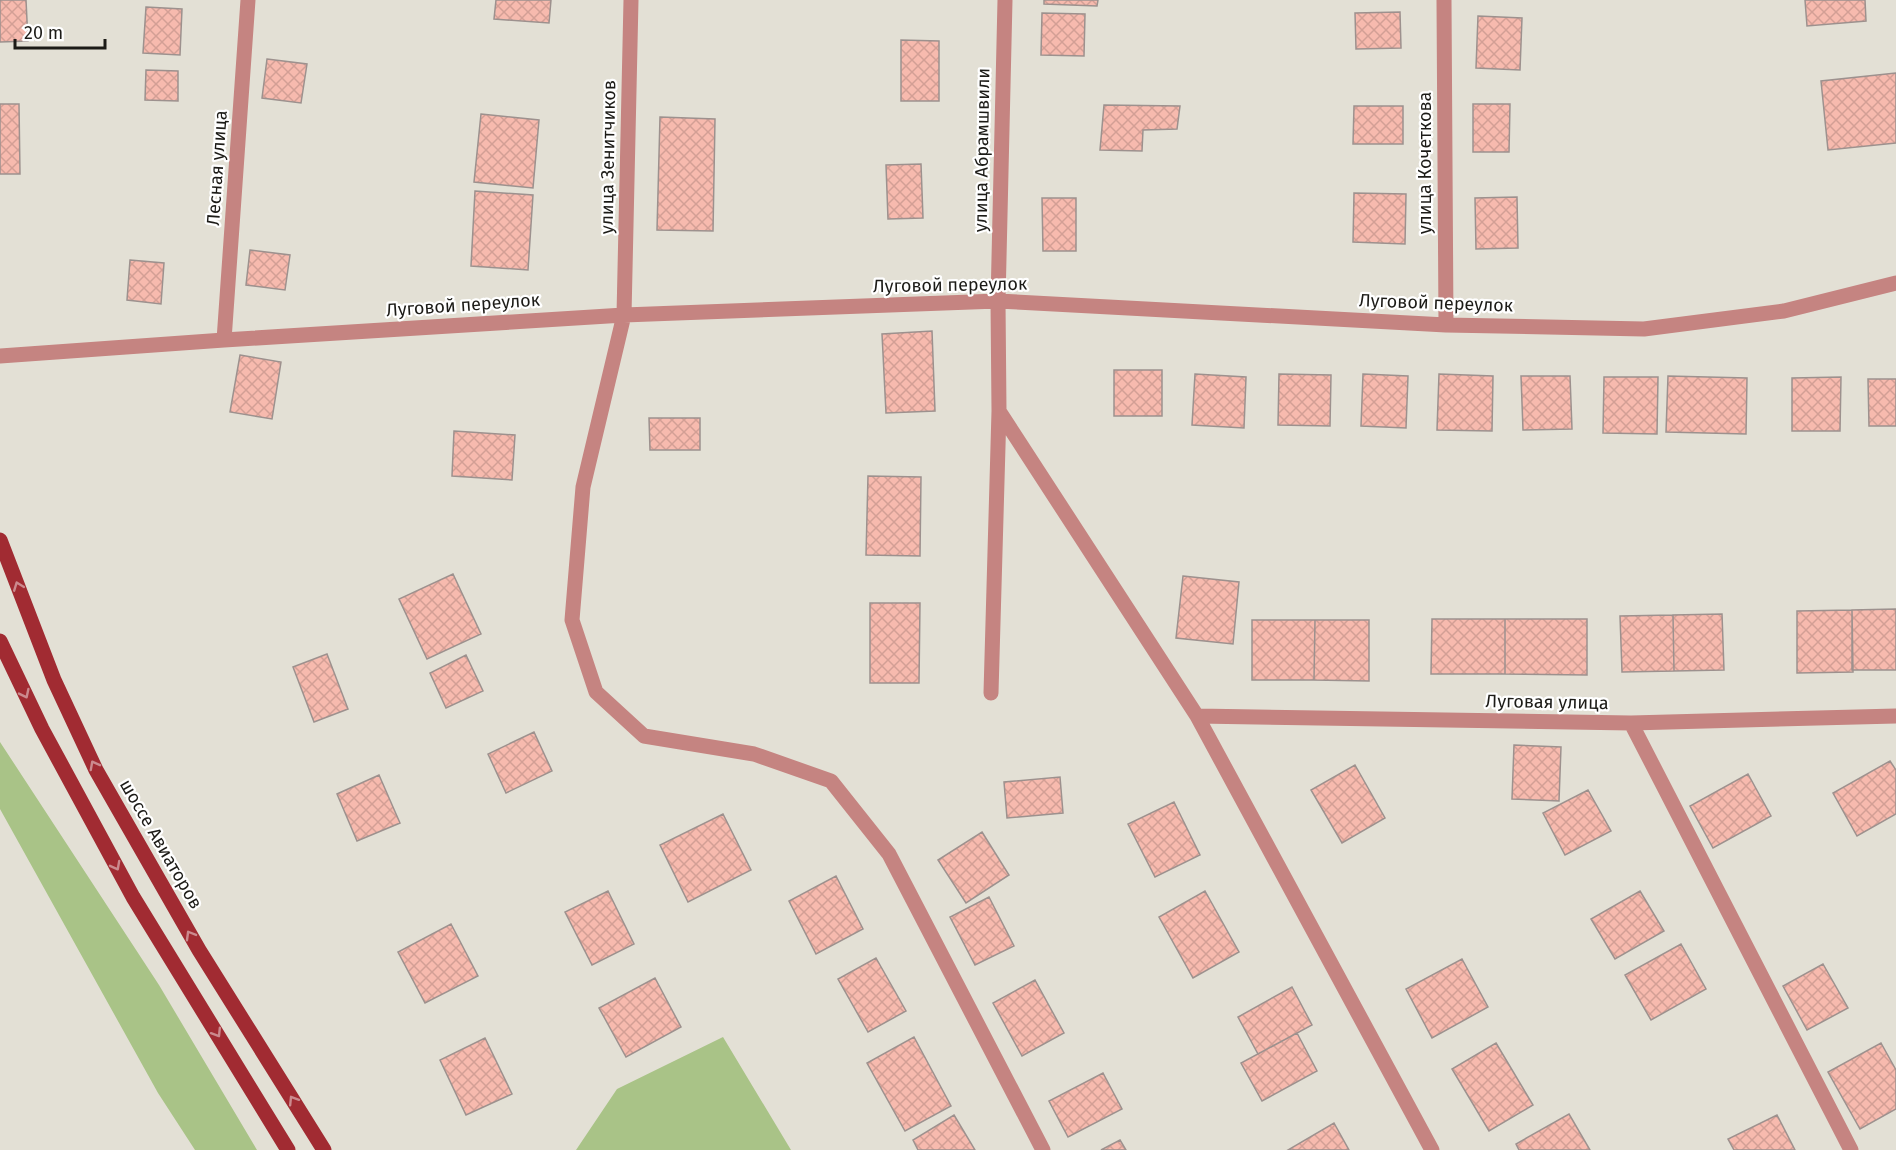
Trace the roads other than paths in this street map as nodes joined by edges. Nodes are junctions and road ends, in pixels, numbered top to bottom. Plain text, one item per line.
1 (248, 0) edge
2 (631, 0) edge
3 (1005, 0) edge
4 (1444, 0) edge
5 (1896, 283) edge
6 (998, 301) junction
7 (624, 315) junction
8 (1446, 325) junction
9 (224, 340) junction
10 (0, 356) edge
11 (999, 411) junction
12 (0, 540) edge
13 (0, 641) edge
14 (991, 693) dead end
15 (1197, 716) junction
16 (1896, 716) edge
17 (1631, 723) junction
18 (288, 1150) edge
19 (324, 1150) edge
20 (1043, 1150) edge
21 (1432, 1150) edge
22 (1851, 1150) edge

1 - 9 street, Лесная улица
2 - 7 street, улица Зенитчиков
3 - 6 street, улица Абрамшвили
4 - 8 street, улица Кочеткова
5 - 8 street, Луговой переулок
6 - 7 street, Луговой переулок
6 - 8 street, Луговой переулок
6 - 11 street, улица Абрамшвили
7 - 9 street, Луговой переулок
7 - 20 street, улица Зенитчиков
9 - 10 street, Луговой переулок
11 - 14 street, улица Абрамшвили
11 - 15 street
19 -> 12 main road, шоссе Авиаторов
13 -> 18 main road
15 - 17 street, Луговая улица
15 - 21 street
16 - 17 street, Луговая улица
17 - 22 street

